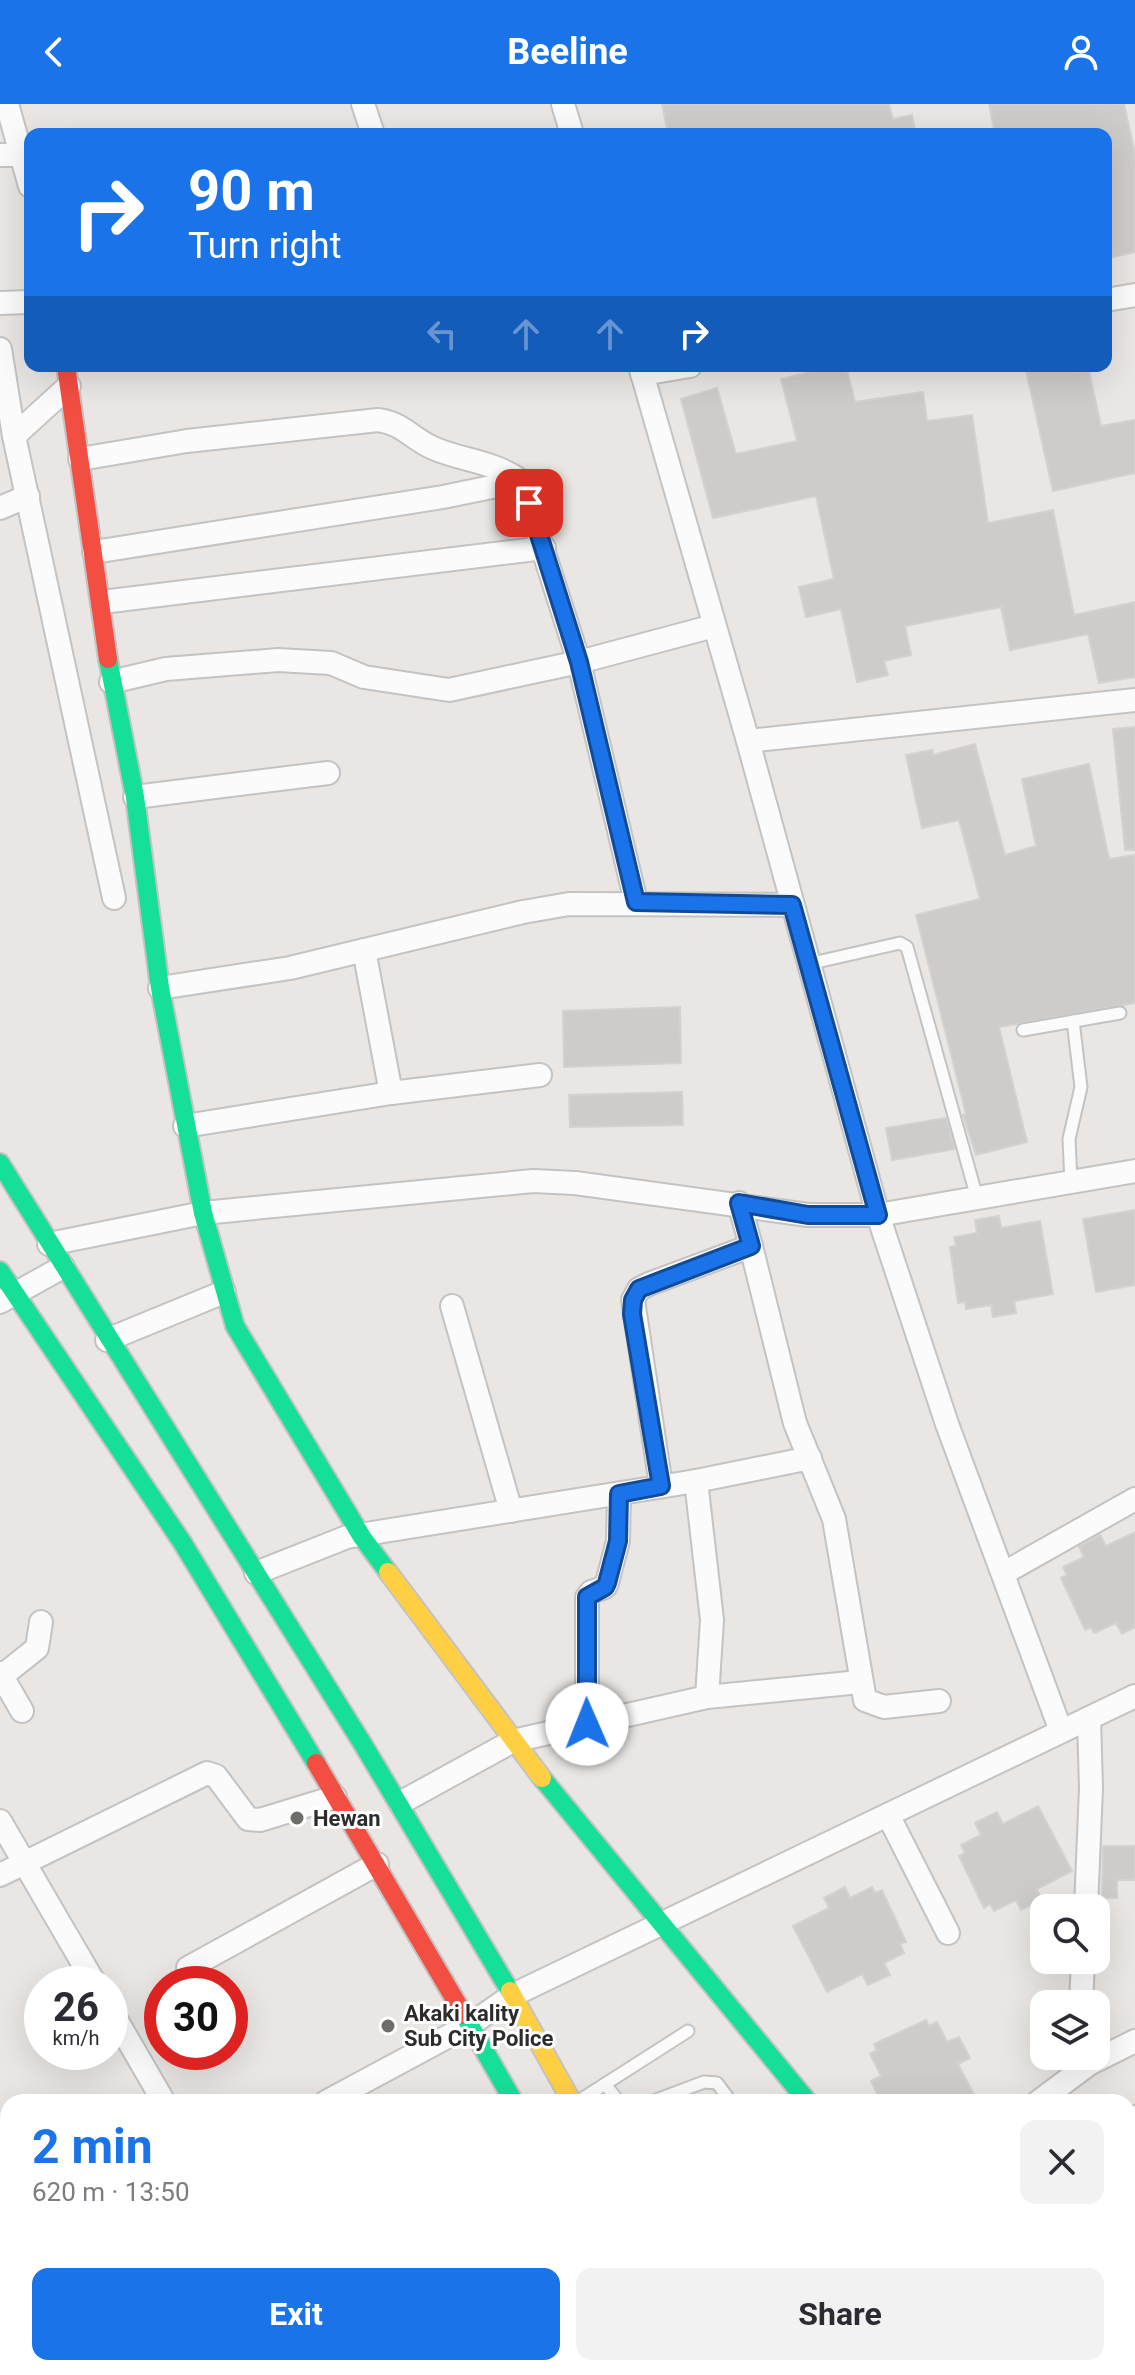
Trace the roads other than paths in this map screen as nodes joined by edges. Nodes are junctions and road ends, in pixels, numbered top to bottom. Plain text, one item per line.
1 (7, 104) edge
2 (363, 104) edge
3 (563, 104) edge
4 (371, 128) edge
5 (570, 128) edge
6 (17, 154) edge
7 (1135, 295) edge
8 (1112, 299) edge
9 (24, 302) edge
10 (0, 303) edge
11 (0, 349) edge
12 (642, 372) edge
13 (68, 376) edge
14 (14, 436) junction
15 (80, 459) junction
16 (521, 481) junction
17 (28, 496) junction
18 (0, 508) edge
19 (544, 548) junction
20 (94, 552) junction
21 (102, 602) junction
22 (714, 626) junction
23 (579, 662) junction
24 (111, 682) junction
25 (1135, 700) edge
26 (748, 741) junction
27 (328, 773) dead end
28 (135, 797) junction
29 (114, 898) dead end
30 (636, 902) junction
31 (792, 905) junction
32 (364, 950) junction
33 (808, 964) junction
34 (160, 988) junction
35 (1120, 1013) dead end
36 (1073, 1021) junction
37 (1023, 1030) dead end
38 (540, 1075) dead end
39 (391, 1093) junction
40 (185, 1126) junction
41 (0, 1163) edge
42 (1135, 1171) edge
43 (1071, 1182) junction
44 (977, 1198) junction
45 (739, 1203) junction
46 (203, 1213) junction
47 (878, 1215) junction
48 (49, 1244) junction
49 (751, 1246) junction
50 (63, 1267) junction
51 (0, 1271) edge
52 (224, 1292) junction
53 (7, 1298) edge
54 (452, 1306) dead end
55 (107, 1340) junction
56 (810, 1458) junction
57 (696, 1481) junction
58 (661, 1486) junction
59 (619, 1494) junction
60 (1135, 1499) edge
61 (511, 1511) junction
62 (362, 1537) junction
63 (256, 1573) junction
64 (1004, 1573) junction
65 (41, 1622) dead end
66 (1, 1674) edge
67 (860, 1682) junction
68 (1135, 1696) edge
69 (707, 1697) junction
70 (939, 1701) dead end
71 (22, 1711) dead end
72 (1089, 1718) junction
73 (587, 1724) junction
74 (1061, 1731) junction
75 (513, 1741) junction
76 (335, 1797) junction
77 (400, 1803) junction
78 (888, 1815) junction
79 (0, 1821) edge
80 (24, 1861) junction
81 (377, 1864) junction
82 (0, 1875) edge
83 (1087, 1894) edge
84 (661, 1926) junction
85 (948, 1933) dead end
86 (85, 1966) edge
87 (192, 1966) edge
88 (513, 1995) junction
89 (471, 2024) junction
90 (688, 2031) dead end
91 (128, 2040) edge
92 (1135, 2041) edge
93 (605, 2084) junction
94 (159, 2094) edge
95 (341, 2094) edge
96 (510, 2094) edge
97 (569, 2094) edge
98 (588, 2094) edge
99 (613, 2094) edge
100 (672, 2094) edge
101 (725, 2094) edge
102 (801, 2094) edge
103 (1049, 2094) edge

1 - 6 street
2 - 4 street
3 - 5 street
7 - 8 street
9 - 10 street
11 - 14 street
12 - 22 street
13 - 14 street
13 - 15 main road
14 - 17 street
15 - 16 street
15 - 20 main road
16 - 19 street
16 - 20 street
17 - 18 street
17 - 29 street
19 - 21 street
19 - 23 street
20 - 21 main road
21 - 24 main road
22 - 23 street
22 - 26 street
23 - 24 street
23 - 30 street
24 - 28 main road
25 - 26 street
26 - 31 street
27 - 28 street
28 - 34 main road
30 - 31 street
30 - 32 street
31 - 33 street
32 - 34 street
32 - 39 street
33 - 44 lane
33 - 47 street
34 - 40 main road
35 - 36 lane
36 - 37 lane
36 - 43 lane
38 - 39 street
39 - 40 street
40 - 46 main road
41 - 48 main road
42 - 43 street
43 - 44 street
44 - 47 street
45 - 46 street
45 - 47 street
45 - 49 street
46 - 48 street
46 - 52 main road
47 - 64 street
48 - 50 main road
49 - 56 street
49 - 58 street
50 - 53 street
50 - 55 main road
51 - 53 main road
52 - 55 street
52 - 62 main road
53 - 76 main road
54 - 61 street
55 - 63 main road
56 - 57 street
56 - 67 street
57 - 58 street
57 - 69 street
58 - 59 street
59 - 61 street
59 - 73 street
60 - 64 street
61 - 62 street
62 - 63 street
62 - 75 main road
63 - 77 main road
64 - 74 street
65 - 66 street
66 - 71 street
67 - 69 street
67 - 70 street
68 - 72 street
69 - 73 street
72 - 74 street
72 - 83 street
73 - 75 street
74 - 78 street
75 - 77 street
75 - 84 main road
76 - 80 street
76 - 81 main road
77 - 88 main road
78 - 84 street
78 - 85 street
79 - 80 street
80 - 82 street
80 - 86 street
81 - 87 street
81 - 89 main road
84 - 88 street
84 - 102 main road
88 - 89 street
88 - 97 main road
89 - 95 street
89 - 96 main road
90 - 93 lane
91 - 94 street
92 - 103 street
93 - 98 lane
93 - 99 lane
100 - 101 lane

